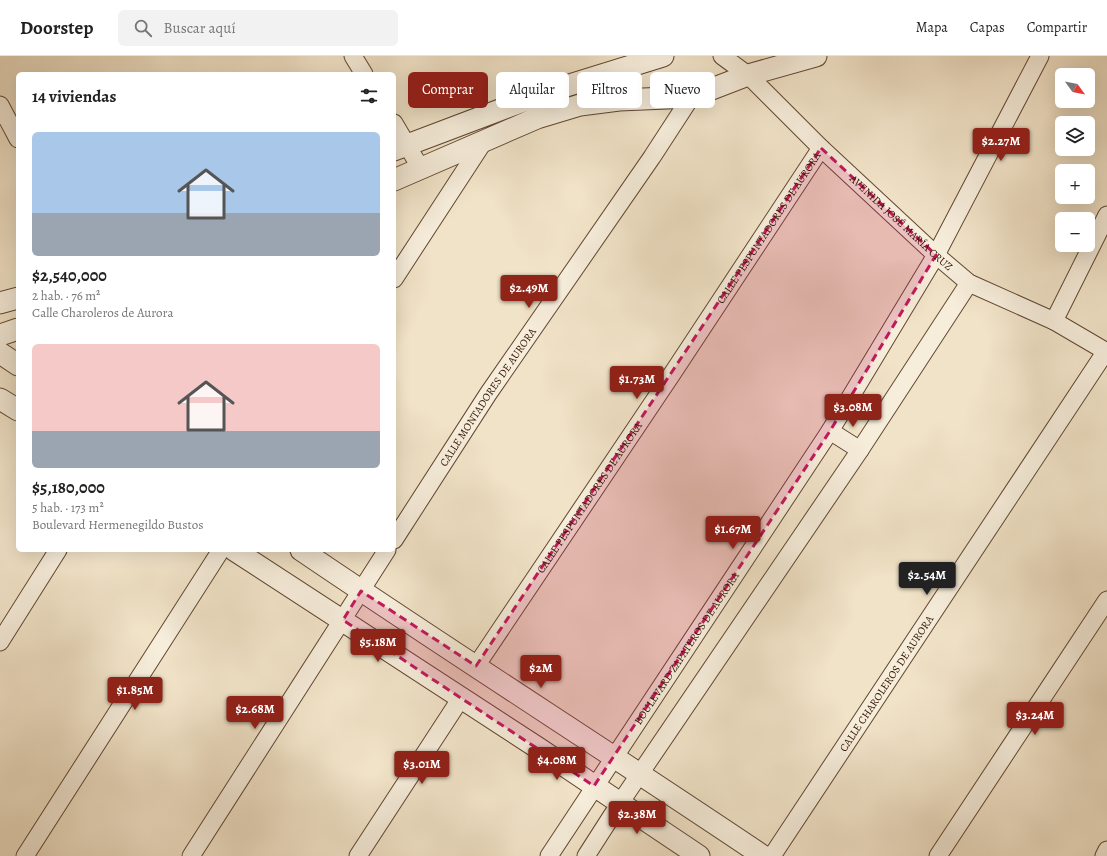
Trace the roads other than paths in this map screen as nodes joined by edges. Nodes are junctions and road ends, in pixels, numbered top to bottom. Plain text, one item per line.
1 (353, 56) edge
2 (663, 56) edge
3 (722, 56) edge
4 (816, 56) edge
5 (1040, 56) edge
6 (363, 72) edge
7 (748, 75) junction
8 (715, 88) edge
9 (650, 99) edge
10 (0, 104) edge
11 (684, 108) edge
12 (396, 131) edge
13 (16, 135) edge
14 (484, 141) junction
15 (400, 147) edge
16 (821, 148) junction
17 (421, 169) junction
18 (396, 179) edge
19 (1107, 215) edge
20 (936, 255) junction
21 (396, 276) edge
22 (969, 283) junction
23 (16, 299) edge
24 (0, 304) edge
25 (1054, 321) junction
26 (16, 330) edge
27 (0, 335) edge
28 (1106, 352) edge
29 (0, 353) edge
30 (16, 364) edge
31 (0, 399) edge
32 (16, 409) edge
33 (830, 431) junction
34 (860, 450) junction
35 (396, 537) edge
36 (57, 552) edge
37 (220, 552) edge
38 (237, 552) edge
39 (305, 552) edge
40 (386, 552) edge
41 (361, 591) junction
42 (1107, 600) edge
43 (343, 620) junction
44 (0, 642) edge
45 (476, 666) junction
46 (461, 698) junction
47 (614, 757) junction
48 (640, 774) junction
49 (594, 786) junction
50 (620, 804) junction
51 (1107, 850) edge
52 (25, 856) edge
53 (191, 856) edge
54 (358, 856) edge
55 (549, 856) edge
56 (586, 856) edge
57 (699, 856) edge
58 (763, 856) edge
59 (772, 856) edge
60 (938, 856) edge
61 (1104, 856) edge

1 - 6 street
2 - 15 street
3 - 7 street, AVENIDA JOSÉ MARÍA CRUZ
4 - 7 street
5 - 20 street, BOULEVARD ZAPATEROS DE AURORA
7 - 8 street
7 - 16 street, AVENIDA JOSÉ MARÍA CRUZ
9 - 14 street
10 - 13 street
11 - 35 street, CALLE MONTADORES DE AURORA
12 - 15 street
14 - 17 street
14 - 21 street
15 - 17 street
16 - 20 street, AVENIDA JOSÉ MARÍA CRUZ
16 - 45 street, CALLE PESPUNTADORES DE AURORA
17 - 18 street
19 - 25 street
20 - 22 street, AVENIDA JOSÉ MARÍA CRUZ
20 - 33 street, BOULEVARD ZAPATEROS DE AURORA
22 - 25 street, AVENIDA JOSÉ MARÍA CRUZ
22 - 34 street
23 - 24 street
25 - 28 street, AVENIDA JOSÉ MARÍA CRUZ
26 - 27 street
28 - 59 street, CALLE CHAROLEROS DE AURORA
29 - 30 street
31 - 32 street
33 - 34 street
33 - 47 street, BOULEVARD ZAPATEROS DE AURORA
34 - 48 street
36 - 44 street
37 - 52 street
38 - 43 street
39 - 41 street
40 - 41 street
41 - 43 street
41 - 45 street
42 - 60 street
43 - 46 street
43 - 53 street
45 - 47 street
46 - 49 street
46 - 54 street
47 - 48 street
47 - 49 street, BOULEVARD ZAPATEROS DE AURORA
48 - 50 street
48 - 58 street
49 - 50 street
49 - 55 street, BOULEVARD ZAPATEROS DE AURORA
50 - 56 street
50 - 57 street
51 - 61 street

